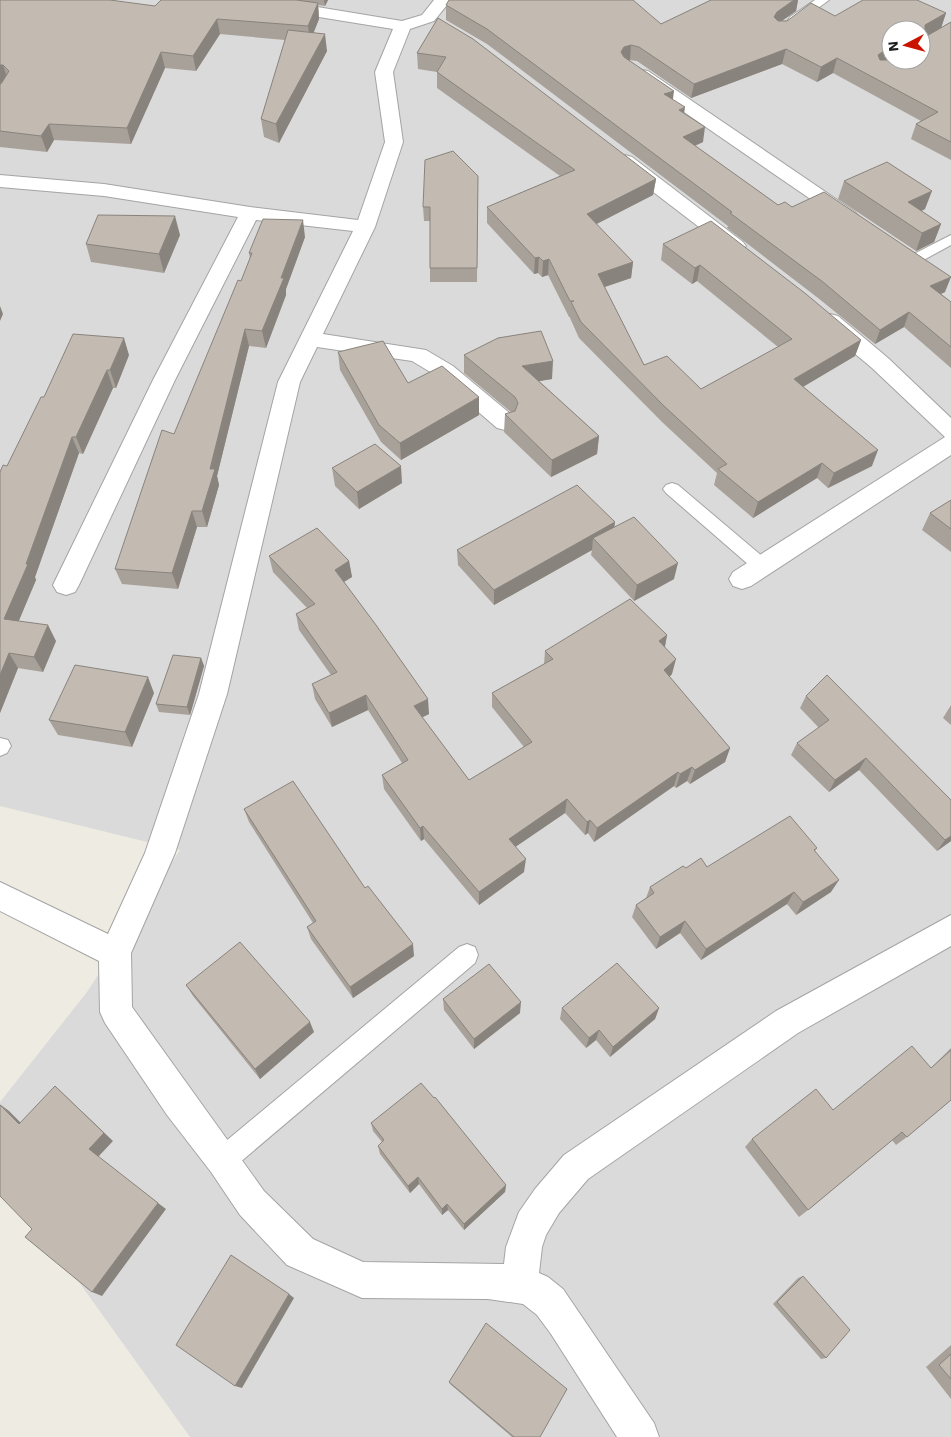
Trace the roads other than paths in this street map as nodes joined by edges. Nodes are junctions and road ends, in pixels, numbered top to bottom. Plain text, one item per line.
1 (245, 0) edge
2 (443, 0) edge
3 (823, 0) edge
4 (404, 26) junction
5 (786, 26) edge
6 (630, 67) edge
7 (614, 152) edge
8 (0, 181) edge
9 (250, 213) junction
10 (365, 227) junction
11 (863, 227) edge
12 (951, 238) edge
13 (747, 256) edge
14 (913, 261) edge
15 (817, 310) edge
16 (309, 339) junction
17 (505, 422) edge
18 (951, 431) edge
19 (951, 444) edge
20 (672, 489) dead end
21 (763, 567) junction
22 (742, 579) dead end
23 (66, 585) dead end
24 (0, 896) edge
25 (951, 930) edge
26 (115, 953) junction
27 (466, 955) dead end
28 (222, 1160) junction
29 (519, 1284) junction
30 (640, 1437) edge

1 - 4 street
2 - 4 street
3 - 5 lane
4 - 10 street
6 - 11 street
7 - 13 street
8 - 9 street
9 - 10 street
9 - 23 street
10 - 16 street
12 - 14 lane
15 - 18 street
16 - 17 street
16 - 26 street
19 - 21 street
20 - 21 lane
21 - 22 street
24 - 26 street
25 - 29 street
26 - 28 street
27 - 28 lane
28 - 29 street
29 - 30 street

